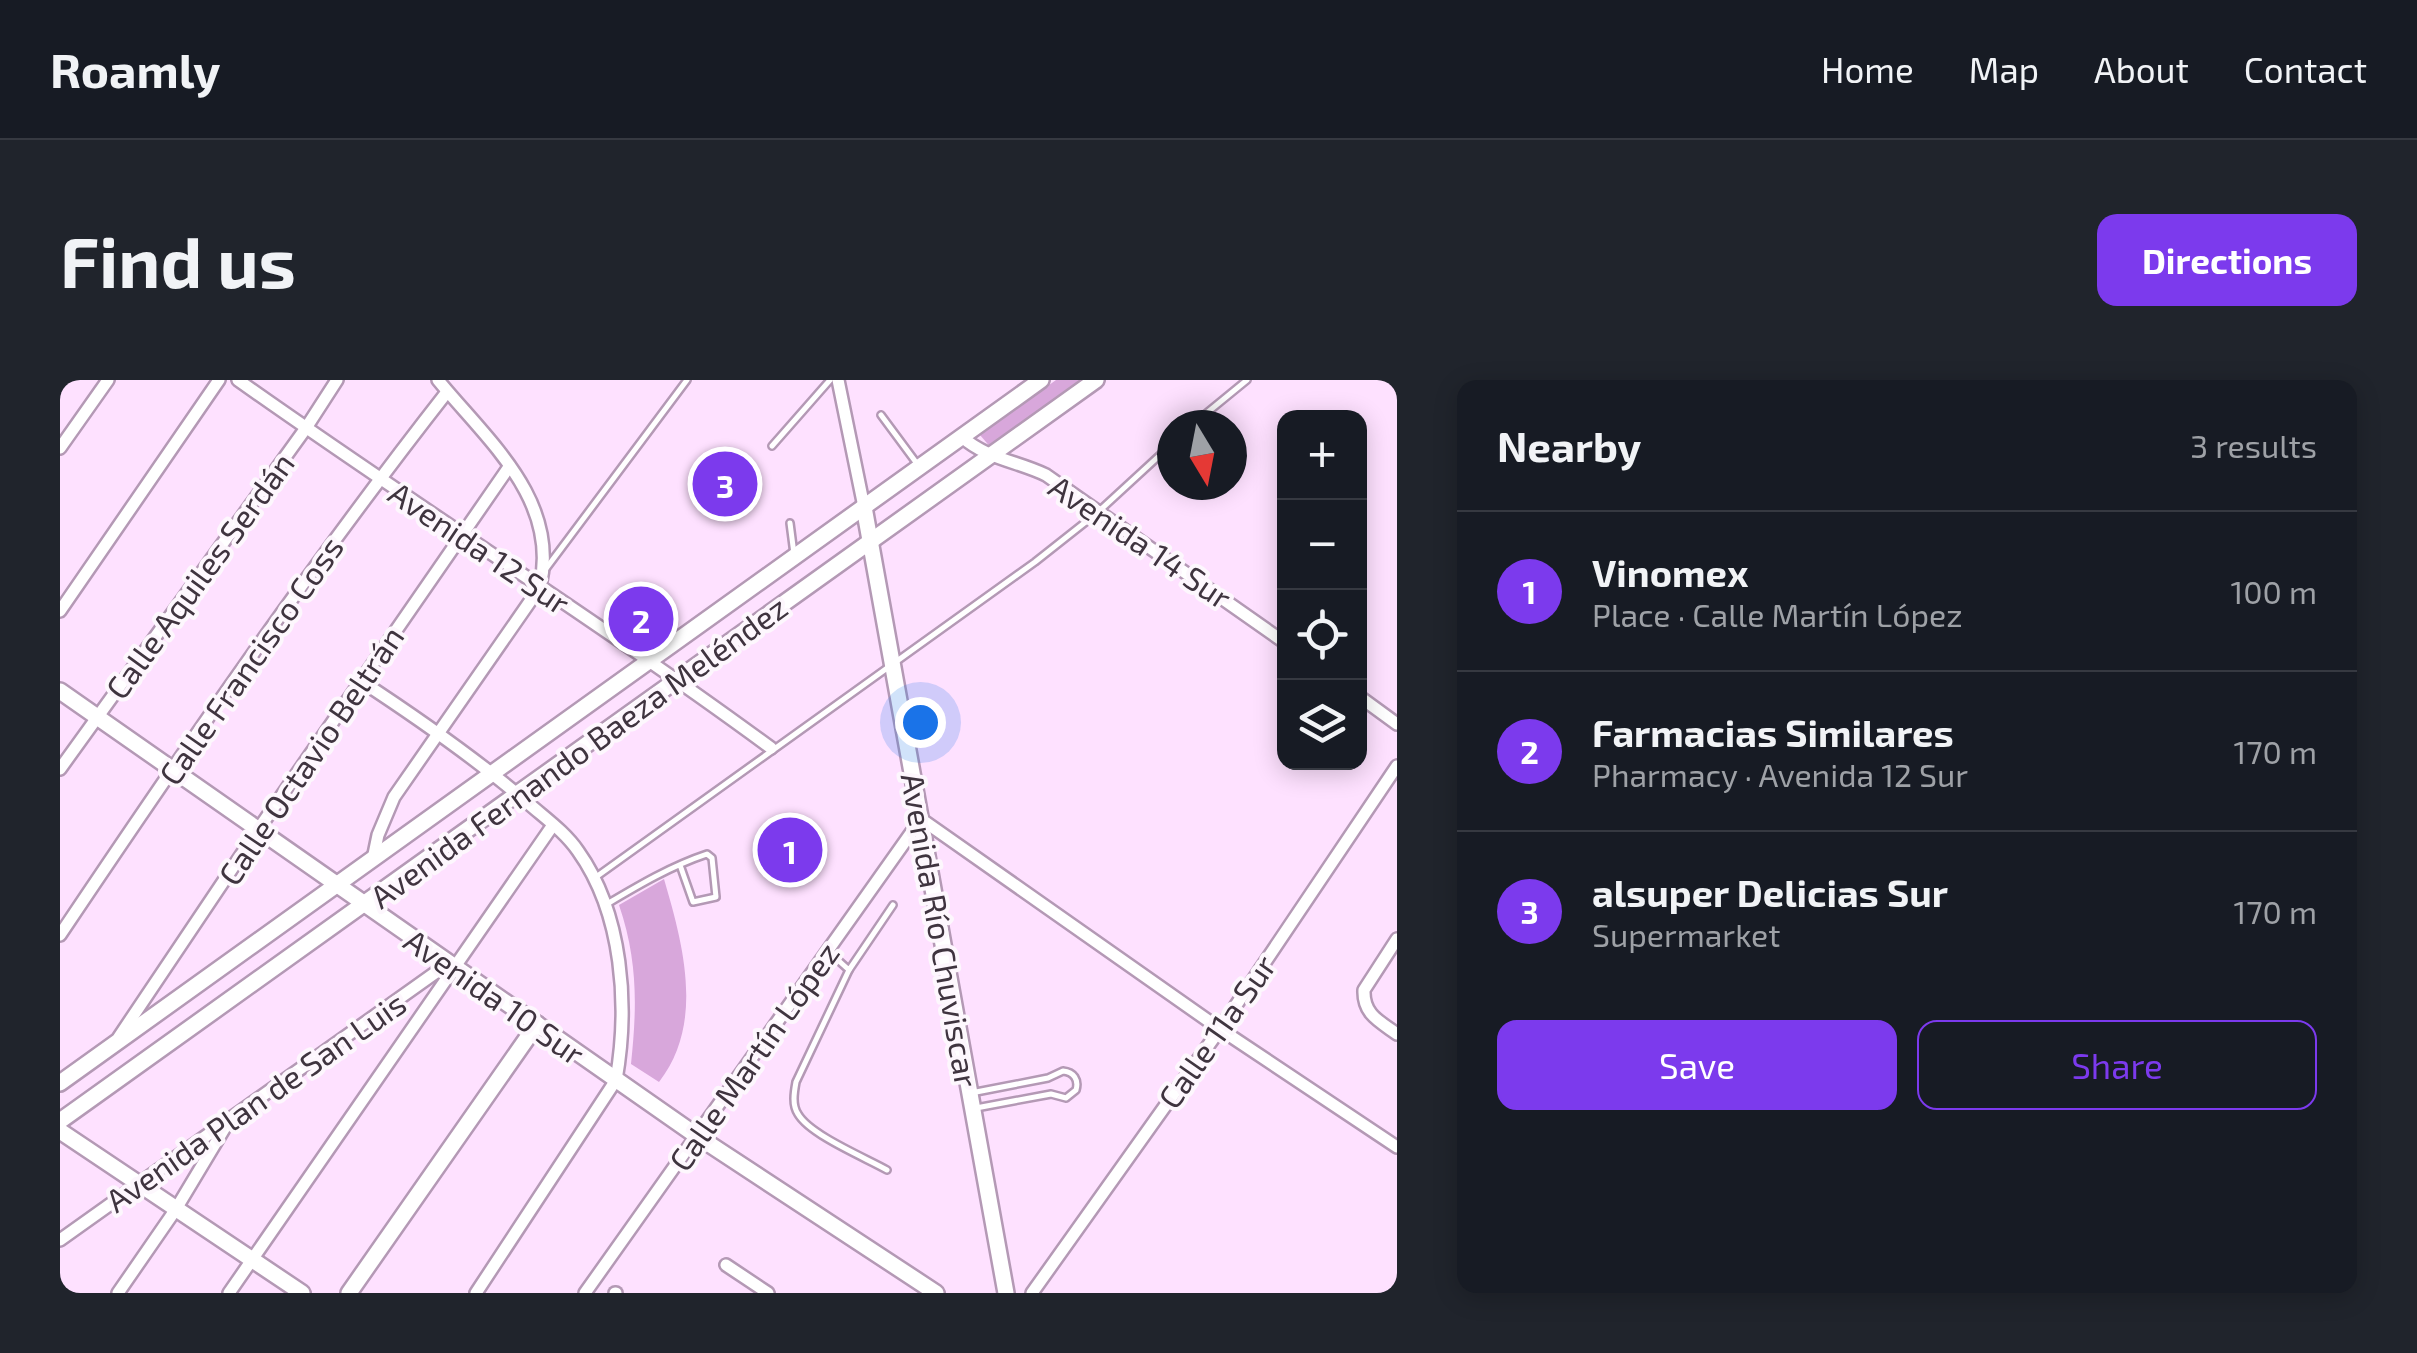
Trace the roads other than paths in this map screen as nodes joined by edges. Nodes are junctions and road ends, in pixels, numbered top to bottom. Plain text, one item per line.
1 (108, 380) edge
2 (218, 380) edge
3 (238, 380) edge
4 (337, 380) edge
5 (438, 380) edge
6 (687, 380) edge
7 (830, 380) edge
8 (838, 380) edge
9 (1041, 380) edge
10 (1096, 380) edge
11 (1247, 380) edge
12 (447, 392) junction
13 (1210, 410) edge
14 (881, 415) dead end
15 (306, 428) junction
16 (962, 437) junction
17 (772, 446) dead end
18 (60, 448) edge
19 (990, 456) junction
20 (1157, 458) edge
21 (510, 467) junction
22 (920, 467) junction
23 (378, 480) junction
24 (864, 507) junction
25 (1097, 513) junction
26 (790, 523) dead end
27 (462, 533) junction
28 (870, 542) junction
29 (795, 556) junction
30 (543, 572) junction
31 (540, 587) junction
32 (60, 611) edge
33 (1277, 637) edge
34 (650, 660) junction
35 (892, 662) junction
36 (677, 678) junction
37 (361, 681) junction
38 (60, 692) edge
39 (1367, 702) edge
40 (96, 717) junction
41 (1397, 724) edge
42 (439, 732) junction
43 (771, 748) junction
44 (1397, 766) edge
45 (60, 769) edge
46 (171, 769) junction
47 (492, 774) junction
48 (516, 793) junction
49 (920, 819) junction
50 (553, 825) junction
51 (258, 830) junction
52 (373, 859) junction
53 (680, 864) junction
54 (594, 878) junction
55 (337, 884) junction
56 (893, 904) dead end
57 (365, 905) junction
58 (604, 905) junction
59 (60, 935) edge
60 (1397, 939) edge
61 (826, 950) junction
62 (452, 966) junction
63 (849, 970) junction
64 (536, 1024) junction
65 (1220, 1029) junction
66 (1397, 1034) edge
67 (114, 1045) junction
68 (616, 1080) junction
69 (60, 1083) edge
70 (972, 1101) junction
71 (232, 1117) junction
72 (60, 1121) edge
73 (60, 1131) edge
74 (697, 1136) junction
75 (1397, 1147) edge
76 (888, 1170) dead end
77 (138, 1184) junction
78 (176, 1208) junction
79 (60, 1240) edge
80 (252, 1258) junction
81 (726, 1265) dead end
82 (118, 1293) edge
83 (229, 1293) edge
84 (302, 1293) edge
85 (349, 1293) edge
86 (476, 1293) edge
87 (585, 1293) edge
88 (768, 1293) edge
89 (936, 1293) edge
90 (1006, 1293) edge
91 (1032, 1293) edge

1 - 18 street
2 - 32 street
3 - 15 street, Avenida 12 Sur
4 - 15 street, Calle Aquiles Serdán
5 - 12 street
6 - 30 lane
7 - 17 lane
8 - 24 street
9 - 16 main road, Avenida Fernando Baeza Meléndez
10 - 19 main road, Avenida Fernando Baeza Meléndez
11 - 13 lane
12 - 21 street
12 - 23 street, Calle Francisco Coss
14 - 22 lane
15 - 23 street, Avenida 12 Sur
15 - 40 street, Calle Aquiles Serdán
16 - 19 street, Avenida 14 Sur
16 - 22 main road, Avenida Fernando Baeza Meléndez
19 - 25 street, Avenida 14 Sur
19 - 28 main road, Avenida Fernando Baeza Meléndez
20 - 25 lane
21 - 27 street, Calle Octavio Beltrán
21 - 30 street
22 - 24 main road, Avenida Fernando Baeza Meléndez
23 - 27 street, Avenida 12 Sur
23 - 46 street, Calle Francisco Coss
24 - 28 main road, Avenida Río Chuviscar
24 - 29 main road, Avenida Fernando Baeza Meléndez
25 - 33 street, Avenida 14 Sur
25 - 35 lane
26 - 29 lane
27 - 31 street, Avenida 12 Sur
27 - 37 street, Calle Octavio Beltrán
28 - 35 main road, Avenida Río Chuviscar
28 - 36 main road, Avenida Fernando Baeza Meléndez
29 - 34 main road, Avenida Fernando Baeza Meléndez
30 - 31 street
31 - 34 street, Avenida 12 Sur
31 - 42 street
34 - 36 street, Avenida 12 Sur
34 - 47 main road, Avenida Fernando Baeza Meléndez
35 - 43 lane
35 - 49 main road, Avenida Río Chuviscar
36 - 43 street, Avenida 12 Sur
36 - 48 main road, Avenida Fernando Baeza Meléndez
37 - 42 street
37 - 51 street, Calle Octavio Beltrán
38 - 40 main road, Avenida 10 Sur
39 - 41 street
40 - 45 street, Calle Aquiles Serdán
40 - 46 main road, Avenida 10 Sur
42 - 47 street
42 - 52 street
43 - 54 lane
44 - 65 street, Calle 11a Sur
46 - 51 main road, Avenida 10 Sur
46 - 59 street, Calle Francisco Coss
47 - 48 street
47 - 52 main road, Avenida Fernando Baeza Meléndez
48 - 50 street
48 - 57 main road, Avenida Fernando Baeza Meléndez
49 - 61 street, Calle Martín López
49 - 65 street
49 - 70 main road, Avenida Río Chuviscar
50 - 54 street
50 - 62 street
51 - 55 main road, Avenida 10 Sur
51 - 67 street, Calle Octavio Beltrán
52 - 55 main road, Avenida Fernando Baeza Meléndez
53 - 53 lane
53 - 58 lane
54 - 58 street
55 - 57 main road, Avenida 10 Sur
55 - 67 main road, Avenida Fernando Baeza Meléndez
56 - 63 lane
57 - 62 main road, Avenida 10 Sur
57 - 72 main road, Avenida Fernando Baeza Meléndez
58 - 68 street
60 - 66 street
61 - 63 lane
61 - 74 street, Calle Martín López
62 - 64 main road, Avenida 10 Sur
62 - 71 street, Avenida Plan de San Luis
62 - 80 street
63 - 76 lane
64 - 68 main road, Avenida 10 Sur
64 - 85 main road
65 - 75 street
65 - 91 street, Calle 11a Sur
67 - 69 main road, Avenida Fernando Baeza Meléndez
68 - 74 main road, Avenida 10 Sur
68 - 86 street
70 - 70 lane
70 - 90 main road, Avenida Río Chuviscar
71 - 77 street, Avenida Plan de San Luis
71 - 78 street
73 - 77 main road
74 - 87 street, Calle Martín López
74 - 89 main road, Avenida 10 Sur
77 - 78 main road
77 - 79 street, Avenida Plan de San Luis
78 - 80 main road
78 - 82 street
80 - 83 street
80 - 84 main road
81 - 88 street

